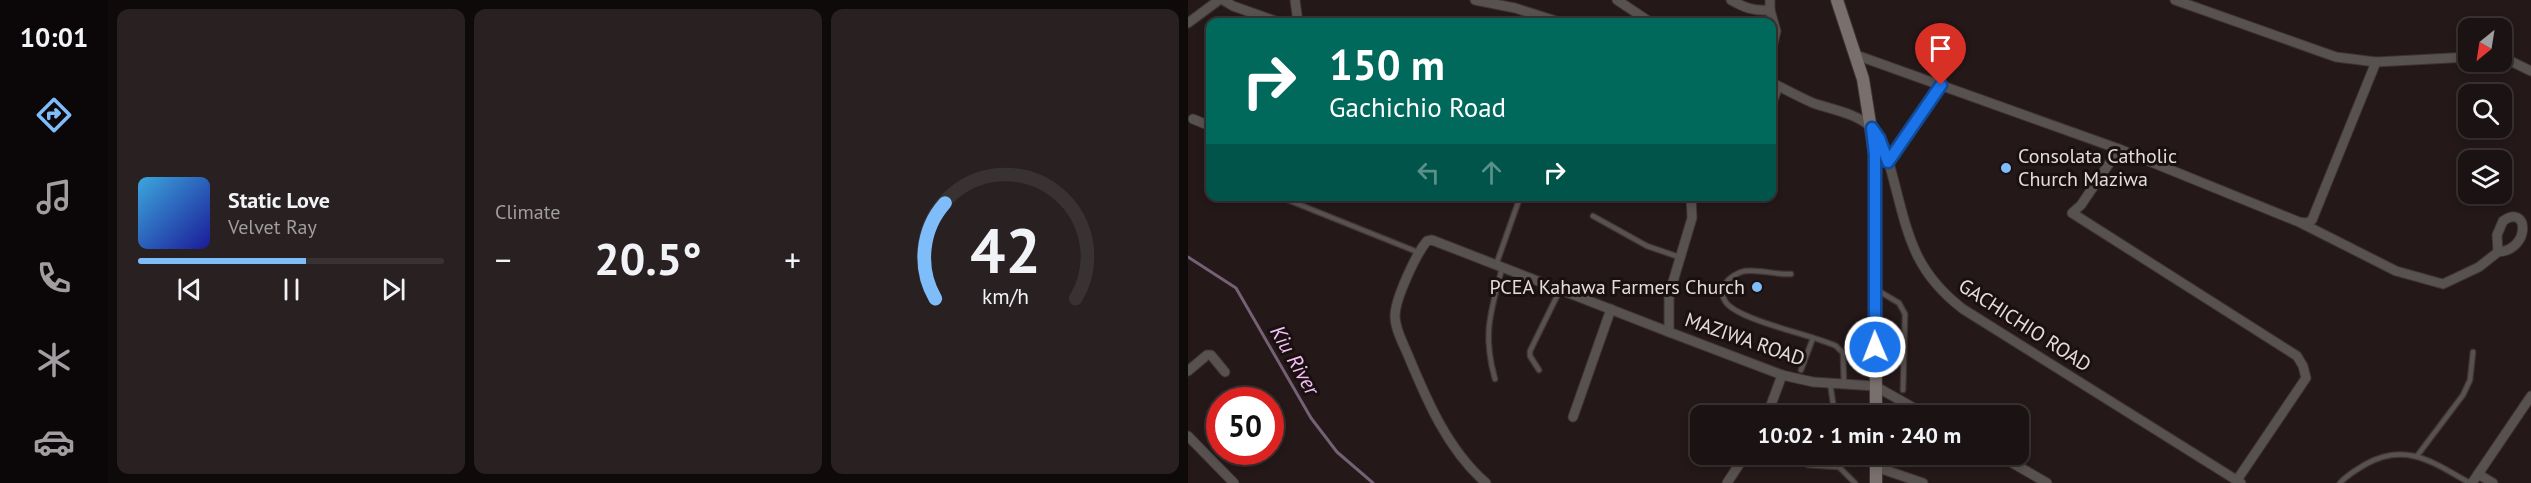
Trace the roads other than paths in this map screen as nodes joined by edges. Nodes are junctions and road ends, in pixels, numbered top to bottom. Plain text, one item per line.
1 (1219, 0) edge
2 (1223, 0) edge
3 (1295, 0) edge
4 (1475, 0) edge
5 (1617, 0) edge
6 (1731, 0) edge
7 (1837, 0) edge
8 (2175, 0) edge
9 (1770, 5) edge
10 (1267, 18) edge
11 (1297, 18) edge
12 (1546, 18) edge
13 (1644, 18) edge
14 (1188, 22) edge
15 (1856, 55) junction
16 (2458, 58) edge
17 (2376, 62) junction
18 (2512, 62) edge
19 (2531, 71) edge
20 (1776, 84) edge
21 (1941, 85) junction
22 (1193, 119) dead end
23 (1206, 124) edge
24 (1872, 128) junction
25 (2119, 150) junction
26 (1888, 162) junction
27 (1290, 201) edge
28 (1519, 201) edge
29 (1691, 201) edge
30 (1593, 216) dead end
31 (2299, 222) junction
32 (2498, 252) dead end
33 (1420, 253) junction
34 (1679, 257) junction
35 (1499, 266) junction
36 (1791, 274) dead end
37 (1874, 288) junction
38 (1560, 290) junction
39 (1611, 309) junction
40 (1669, 332) junction
41 (1813, 338) junction
42 (2473, 352) dead end
43 (1539, 370) dead end
44 (1801, 370) dead end
45 (1188, 371) edge
46 (1225, 372) dead end
47 (1782, 375) junction
48 (1495, 379) dead end
49 (1830, 383) junction
50 (1845, 384) junction
51 (1875, 386) junction
52 (1904, 390) dead end
53 (2531, 396) edge
54 (1771, 405) edge
55 (1833, 405) edge
56 (1875, 405) edge
57 (1909, 405) edge
58 (1573, 417) dead end
59 (1188, 436) edge
60 (2417, 456) junction
61 (1739, 465) edge
62 (1808, 465) dead end
63 (1876, 465) edge
64 (1885, 465) edge
65 (2016, 465) edge
66 (1839, 467) joint
67 (2478, 474) junction
68 (2239, 482) edge
69 (1234, 483) edge
70 (1486, 483) edge
71 (1727, 483) edge
72 (1855, 483) edge
73 (1876, 483) edge
74 (1923, 483) edge
75 (2047, 483) edge
76 (2340, 483) edge
77 (2471, 483) edge
78 (2493, 483) edge

1 - 14 street
2 - 10 street
3 - 11 street
4 - 12 street
5 - 13 street
6 - 9 street
7 - 15 main road
8 - 17 street
15 - 21 street
15 - 24 main road
16 - 17 street
17 - 31 street
18 - 19 street
20 - 24 street
21 - 25 street
21 - 26 street
22 - 23 street
24 - 26 street, GACHICHIO ROAD
24 - 37 main road
25 - 31 street
25 - 68 street
26 - 68 street, GACHICHIO ROAD
27 - 33 lane
28 - 35 lane
29 - 34 street, MAZIWA ROAD
30 - 34 lane
31 - 32 street
33 - 35 street
33 - 70 street
34 - 40 street, MAZIWA ROAD
35 - 38 street
35 - 48 lane
36 - 41 lane
37 - 51 main road
37 - 52 lane
38 - 39 street
38 - 43 lane
39 - 40 street
39 - 58 street
40 - 47 street, MAZIWA ROAD
41 - 44 lane
41 - 50 lane
42 - 60 lane
45 - 46 street
47 - 49 street, MAZIWA ROAD
47 - 54 street
49 - 50 street, MAZIWA ROAD
49 - 55 lane
50 - 51 street, MAZIWA ROAD
51 - 56 main road
51 - 57 street
53 - 67 street
59 - 69 street
60 - 76 lane
60 - 77 lane
61 - 71 street
62 - 66 lane
63 - 73 main road
64 - 74 street
65 - 75 street
66 - 72 lane
67 - 77 street
67 - 78 street

